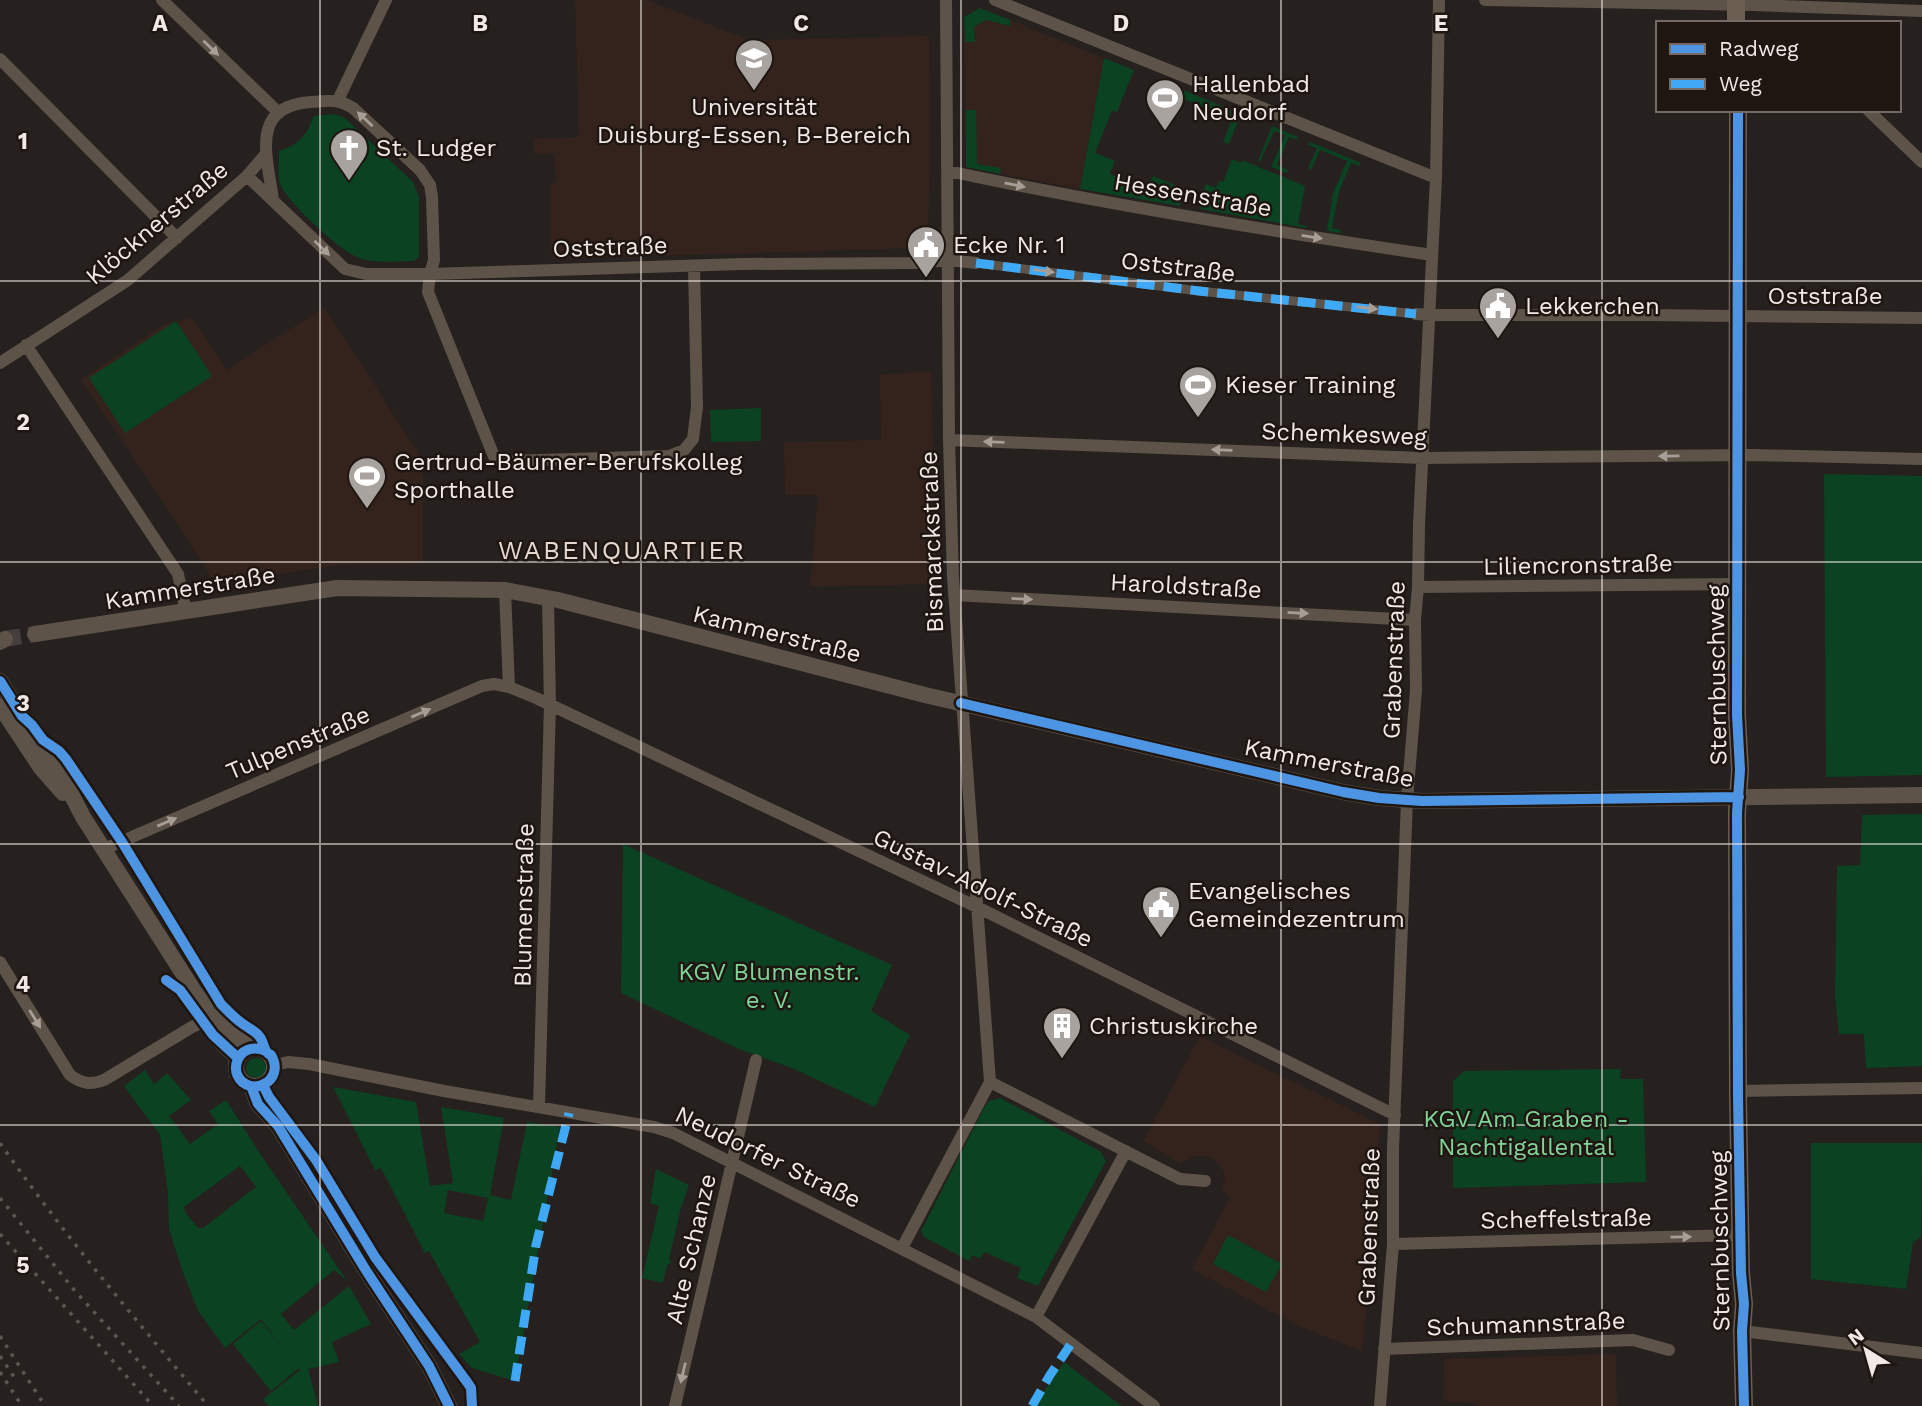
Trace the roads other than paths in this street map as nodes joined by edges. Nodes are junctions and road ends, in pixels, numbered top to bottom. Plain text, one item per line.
1 (162, 0) edge
2 (386, 0) edge
3 (946, 0) edge
4 (995, 0) edge
5 (1439, 0) edge
6 (1485, 0) edge
7 (1736, 9) edge
8 (1922, 11) edge
9 (0, 59) edge
10 (338, 100) junction
11 (1738, 112) edge
12 (1870, 112) edge
13 (279, 113) junction
14 (265, 155) junction
15 (1922, 162) edge
16 (948, 171) junction
17 (247, 176) junction
18 (1436, 178) junction
19 (273, 200) junction
20 (177, 238) junction
21 (1432, 256) junction
22 (948, 260) junction
23 (976, 263) joint
24 (694, 266) junction
25 (430, 274) junction
26 (1416, 314) joint
27 (1430, 315) junction
28 (1738, 316) junction
29 (1922, 317) edge
30 (26, 345) junction
31 (0, 363) edge
32 (949, 440) junction
33 (1738, 455) junction
34 (1422, 458) junction
35 (1922, 459) edge
36 (1737, 584) junction
37 (1418, 587) junction
38 (505, 590) junction
39 (954, 595) junction
40 (548, 598) junction
41 (186, 612) junction
42 (1415, 620) junction
43 (35, 634) tunnel mouth
44 (0, 681) edge
45 (509, 687) junction
46 (961, 703) junction
47 (550, 705) junction
48 (0, 706) edge
49 (1922, 795) edge
50 (1739, 797) junction
51 (1407, 800) junction
52 (83, 817) junction
53 (104, 849) junction
54 (976, 907) junction
55 (0, 962) edge
56 (209, 1019) junction
57 (252, 1048) junction
58 (238, 1058) junction
59 (757, 1060) dead end
60 (275, 1065) junction
61 (990, 1082) junction
62 (257, 1086) junction
63 (1922, 1088) edge
64 (1738, 1091) junction
65 (539, 1106) junction
66 (1395, 1115) junction
67 (1126, 1151) junction
68 (733, 1164) junction
69 (1205, 1181) dead end
70 (1740, 1235) junction
71 (1393, 1244) junction
72 (902, 1248) junction
73 (1036, 1317) junction
74 (1742, 1331) junction
75 (1384, 1349) junction
76 (1669, 1350) dead end
77 (1922, 1353) edge
78 (449, 1406) edge
79 (675, 1406) edge
80 (1154, 1406) edge
81 (1380, 1406) edge
82 (1744, 1406) edge

1 -> 13 street
2 - 10 street
3 - 16 street, Bismarckstraße
4 - 18 street
5 - 18 street, Grabenstraße
6 - 7 street
7 - 8 street
9 - 20 street
10 - 13 street
25 -> 10 street
11 - 28 main road, Sternbuschweg
12 - 15 street
13 - 14 street
14 - 17 street, Klöcknerstraße
14 - 19 street
16 -> 21 street, Hessenstraße
16 - 22 street, Bismarckstraße
17 - 19 street
17 - 20 street, Klöcknerstraße
18 - 21 street, Grabenstraße
19 -> 25 street
20 - 30 street, Klöcknerstraße
21 - 27 street, Grabenstraße
22 - 23 street, Oststraße
22 - 24 street, Oststraße
22 - 32 street, Bismarckstraße
23 -> 26 street, Oststraße
24 - 25 street, Oststraße
24 - 25 street
26 - 27 street, Oststraße
27 - 28 street, Oststraße
27 - 34 street, Grabenstraße
28 - 29 street, Oststraße
28 - 33 main road, Sternbuschweg
30 - 31 street, Klöcknerstraße
30 - 41 street
34 -> 32 street, Schemkesweg
32 - 39 street, Bismarckstraße
33 -> 34 street, Schemkesweg
33 - 35 street, Schemkesweg
33 - 36 main road, Sternbuschweg
34 - 37 street, Grabenstraße
36 - 37 street, Liliencronstraße
36 - 50 main road, Sternbuschweg
37 - 42 street, Grabenstraße
38 - 40 street, Kammerstraße
38 - 41 street, Kammerstraße
38 - 45 street
39 -> 42 street, Haroldstraße
39 - 46 street, Bismarckstraße
40 - 46 street, Kammerstraße
40 - 47 street, Blumenstraße
41 - 43 street, Kammerstraße
42 - 51 street, Grabenstraße
44 - 52 street
45 - 47 street
53 -> 45 street, Tulpenstraße
46 - 51 street, Kammerstraße
46 - 54 street, Bismarckstraße
47 - 54 street, Gustav-Adolf-Straße
47 - 65 street, Blumenstraße
48 - 52 street
49 - 50 street, Kammerstraße
50 - 51 street, Kammerstraße
50 - 64 main road, Sternbuschweg
51 - 66 street, Grabenstraße
52 - 53 street
53 - 56 street
54 - 61 street, Bismarckstraße
54 - 66 street, Gustav-Adolf-Straße
55 -> 56 street
56 - 57 street
56 - 58 street
57 - 58 street
57 - 60 street
58 - 62 street
59 - 68 street, Alte Schanze
60 - 62 street
60 - 65 street, Neudorfer Straße
61 - 67 street
61 - 72 street
62 - 78 street
63 - 64 street
64 - 70 main road, Sternbuschweg
65 - 68 street, Neudorfer Straße
66 - 71 street, Grabenstraße
67 - 69 street
67 - 73 street
68 - 72 street, Neudorfer Straße
68 -> 79 street, Alte Schanze
71 -> 70 street, Scheffelstraße
70 - 74 main road, Sternbuschweg
71 - 75 street, Grabenstraße
72 - 73 street, Neudorfer Straße
73 - 80 street, Neudorfer Straße
74 - 77 street
74 - 82 main road, Sternbuschweg
75 - 76 street, Schumannstraße
75 - 81 street, Grabenstraße

